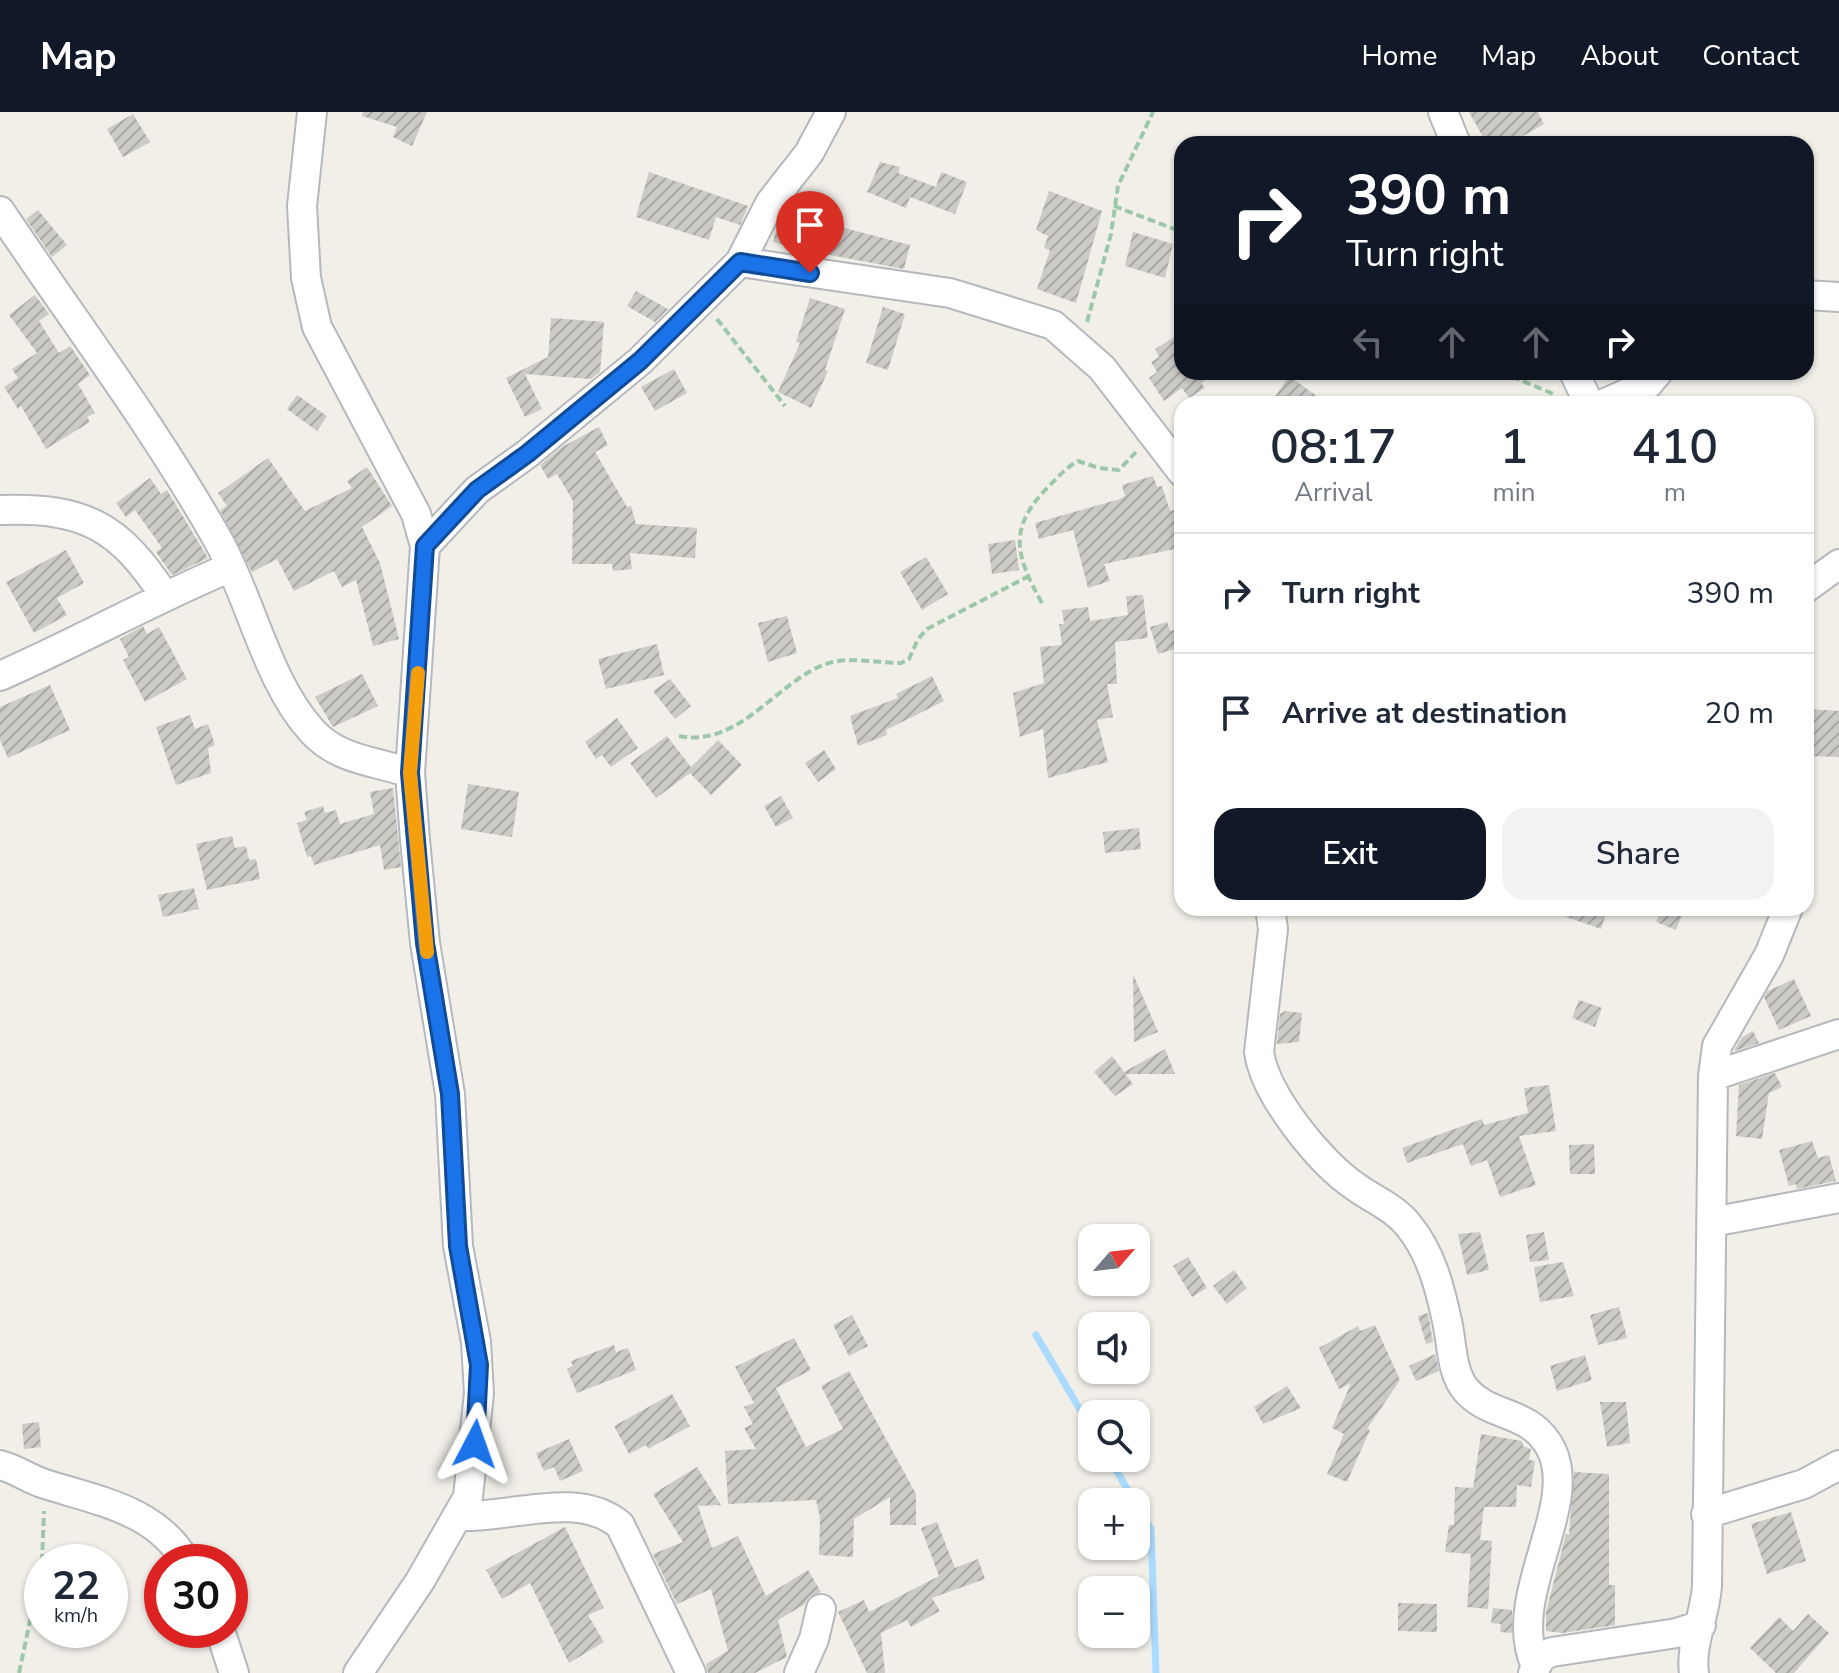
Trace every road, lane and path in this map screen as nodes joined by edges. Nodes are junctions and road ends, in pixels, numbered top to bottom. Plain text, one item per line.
1 (312, 112) edge
2 (831, 112) edge
3 (1153, 112) edge
4 (1443, 112) edge
5 (1453, 136) edge
6 (1114, 206) junction
7 (0, 211) edge
8 (1174, 229) edge
9 (740, 262) junction
10 (1814, 295) edge
11 (1839, 297) edge
12 (702, 301) junction
13 (1081, 348) junction
14 (1522, 380) edge
15 (1651, 380) edge
16 (1563, 396) edge
17 (1621, 396) edge
18 (785, 406) dead end
19 (1149, 429) junction
20 (1174, 462) edge
21 (0, 510) edge
22 (425, 546) junction
23 (1839, 564) edge
24 (231, 567) junction
25 (1027, 577) junction
26 (1814, 582) edge
27 (164, 595) junction
28 (1042, 603) dead end
29 (0, 676) edge
30 (679, 736) dead end
31 (410, 773) junction
32 (1271, 916) edge
33 (1785, 916) edge
34 (1839, 1034) edge
35 (1713, 1076) junction
36 (1839, 1198) edge
37 (1712, 1222) junction
38 (0, 1465) edge
39 (1839, 1465) edge
40 (46, 1485) junction
41 (1706, 1514) junction
42 (457, 1516) junction
43 (43, 1544) edge
44 (174, 1544) edge
45 (821, 1609) dead end
46 (1701, 1625) junction
47 (24, 1648) edge
48 (226, 1648) edge
49 (1534, 1669) edge
50 (19, 1673) edge
51 (234, 1673) edge
52 (358, 1673) edge
53 (691, 1673) edge
54 (799, 1673) edge
55 (1694, 1673) edge

1 - 22 street
2 - 9 street
3 - 6 path
4 - 5 street
6 - 8 path
6 - 13 path
7 - 24 street
9 - 12 street
9 - 13 street
10 - 11 street
12 - 18 path
12 - 22 street
13 - 19 street
14 - 16 path
15 - 17 street
19 - 20 street
19 - 25 path
21 - 27 street
22 - 31 street
23 - 26 street
24 - 27 street
24 - 31 street
25 - 28 path
25 - 30 path
27 - 29 street
31 - 42 street
32 - 49 street
33 - 35 street
34 - 35 street
35 - 37 street
36 - 37 street
37 - 41 street
38 - 40 street
39 - 41 street
40 - 43 path
40 - 44 street
41 - 46 street
42 - 52 street
42 - 53 street
45 - 54 street
46 - 49 street
46 - 55 street
47 - 50 path
48 - 51 street

